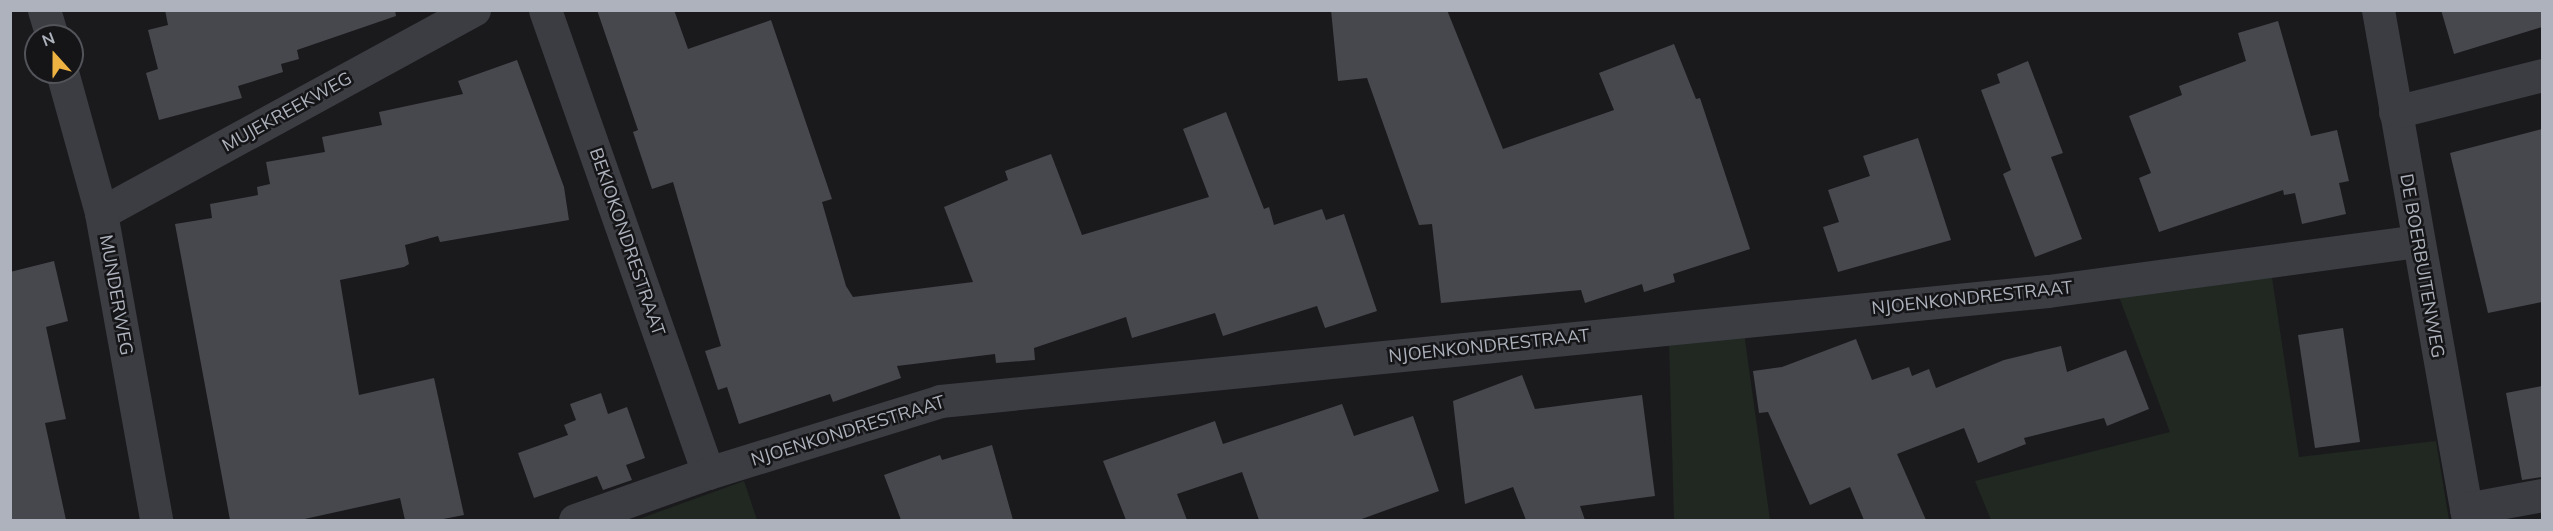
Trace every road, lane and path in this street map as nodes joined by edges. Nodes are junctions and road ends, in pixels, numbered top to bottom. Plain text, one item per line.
1 (474, 10) edge
2 (545, 10) edge
3 (2378, 10) edge
4 (2542, 75) edge
5 (65, 84) edge
6 (2395, 112) junction
7 (101, 213) junction
8 (2418, 242) junction
9 (708, 473) junction
10 (2542, 495) edge
11 (2467, 515) edge
12 (156, 520) edge
13 (575, 520) edge

1 - 7 street, MUJEKREEKWEG
2 - 9 street, BEKIOKONDRESTRAAT
3 - 6 street, DE BOERBUITENWEG
4 - 6 street
5 - 7 street, MUNDERWEG
6 - 8 street, DE BOERBUITENWEG
7 - 12 street, MUNDERWEG
8 - 9 street, NJOENKONDRESTRAAT
8 - 11 street, DE BOERBUITENWEG
9 - 13 street, NJOENKONDRESTRAAT
10 - 11 street

